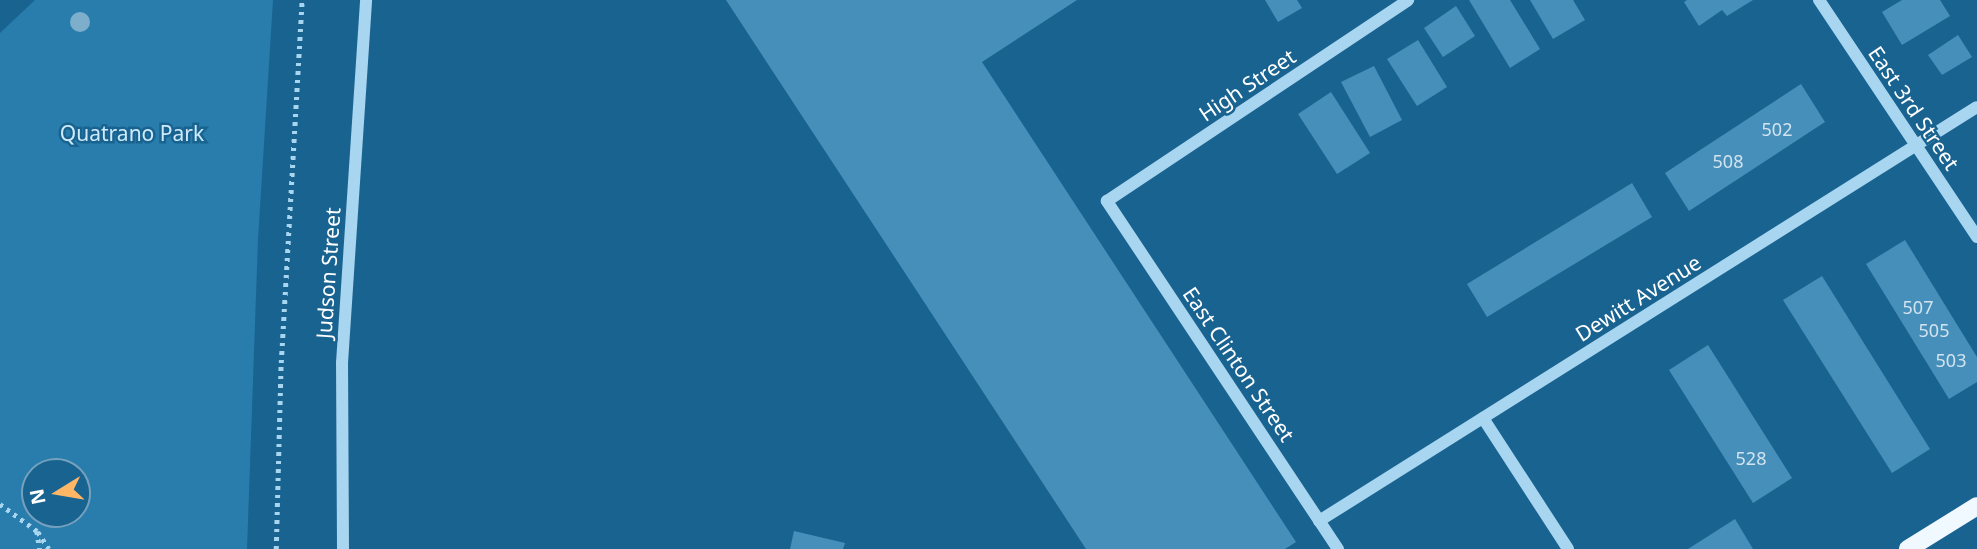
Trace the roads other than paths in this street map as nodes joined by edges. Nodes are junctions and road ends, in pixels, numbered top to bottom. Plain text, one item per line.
1 (366, 0) edge
2 (1408, 0) edge
3 (1819, 0) edge
4 (1977, 107) edge
5 (1917, 146) junction
6 (1107, 201) joint
7 (1977, 237) edge
8 (1483, 418) junction
9 (1977, 506) edge
10 (1320, 521) junction
11 (343, 549) edge
12 (1338, 549) edge
13 (1568, 549) edge
14 (1908, 549) edge

1 - 11 street, Judson Street
2 - 6 street, High Street
3 - 5 street, East 3rd Street
4 - 5 street, Dewitt Avenue
5 - 7 street, East 3rd Street
5 - 8 street, Dewitt Avenue
6 - 10 street, East Clinton Street
8 - 10 street, Dewitt Avenue
8 - 13 street
9 - 14 main road
10 - 12 street, East Clinton Street

